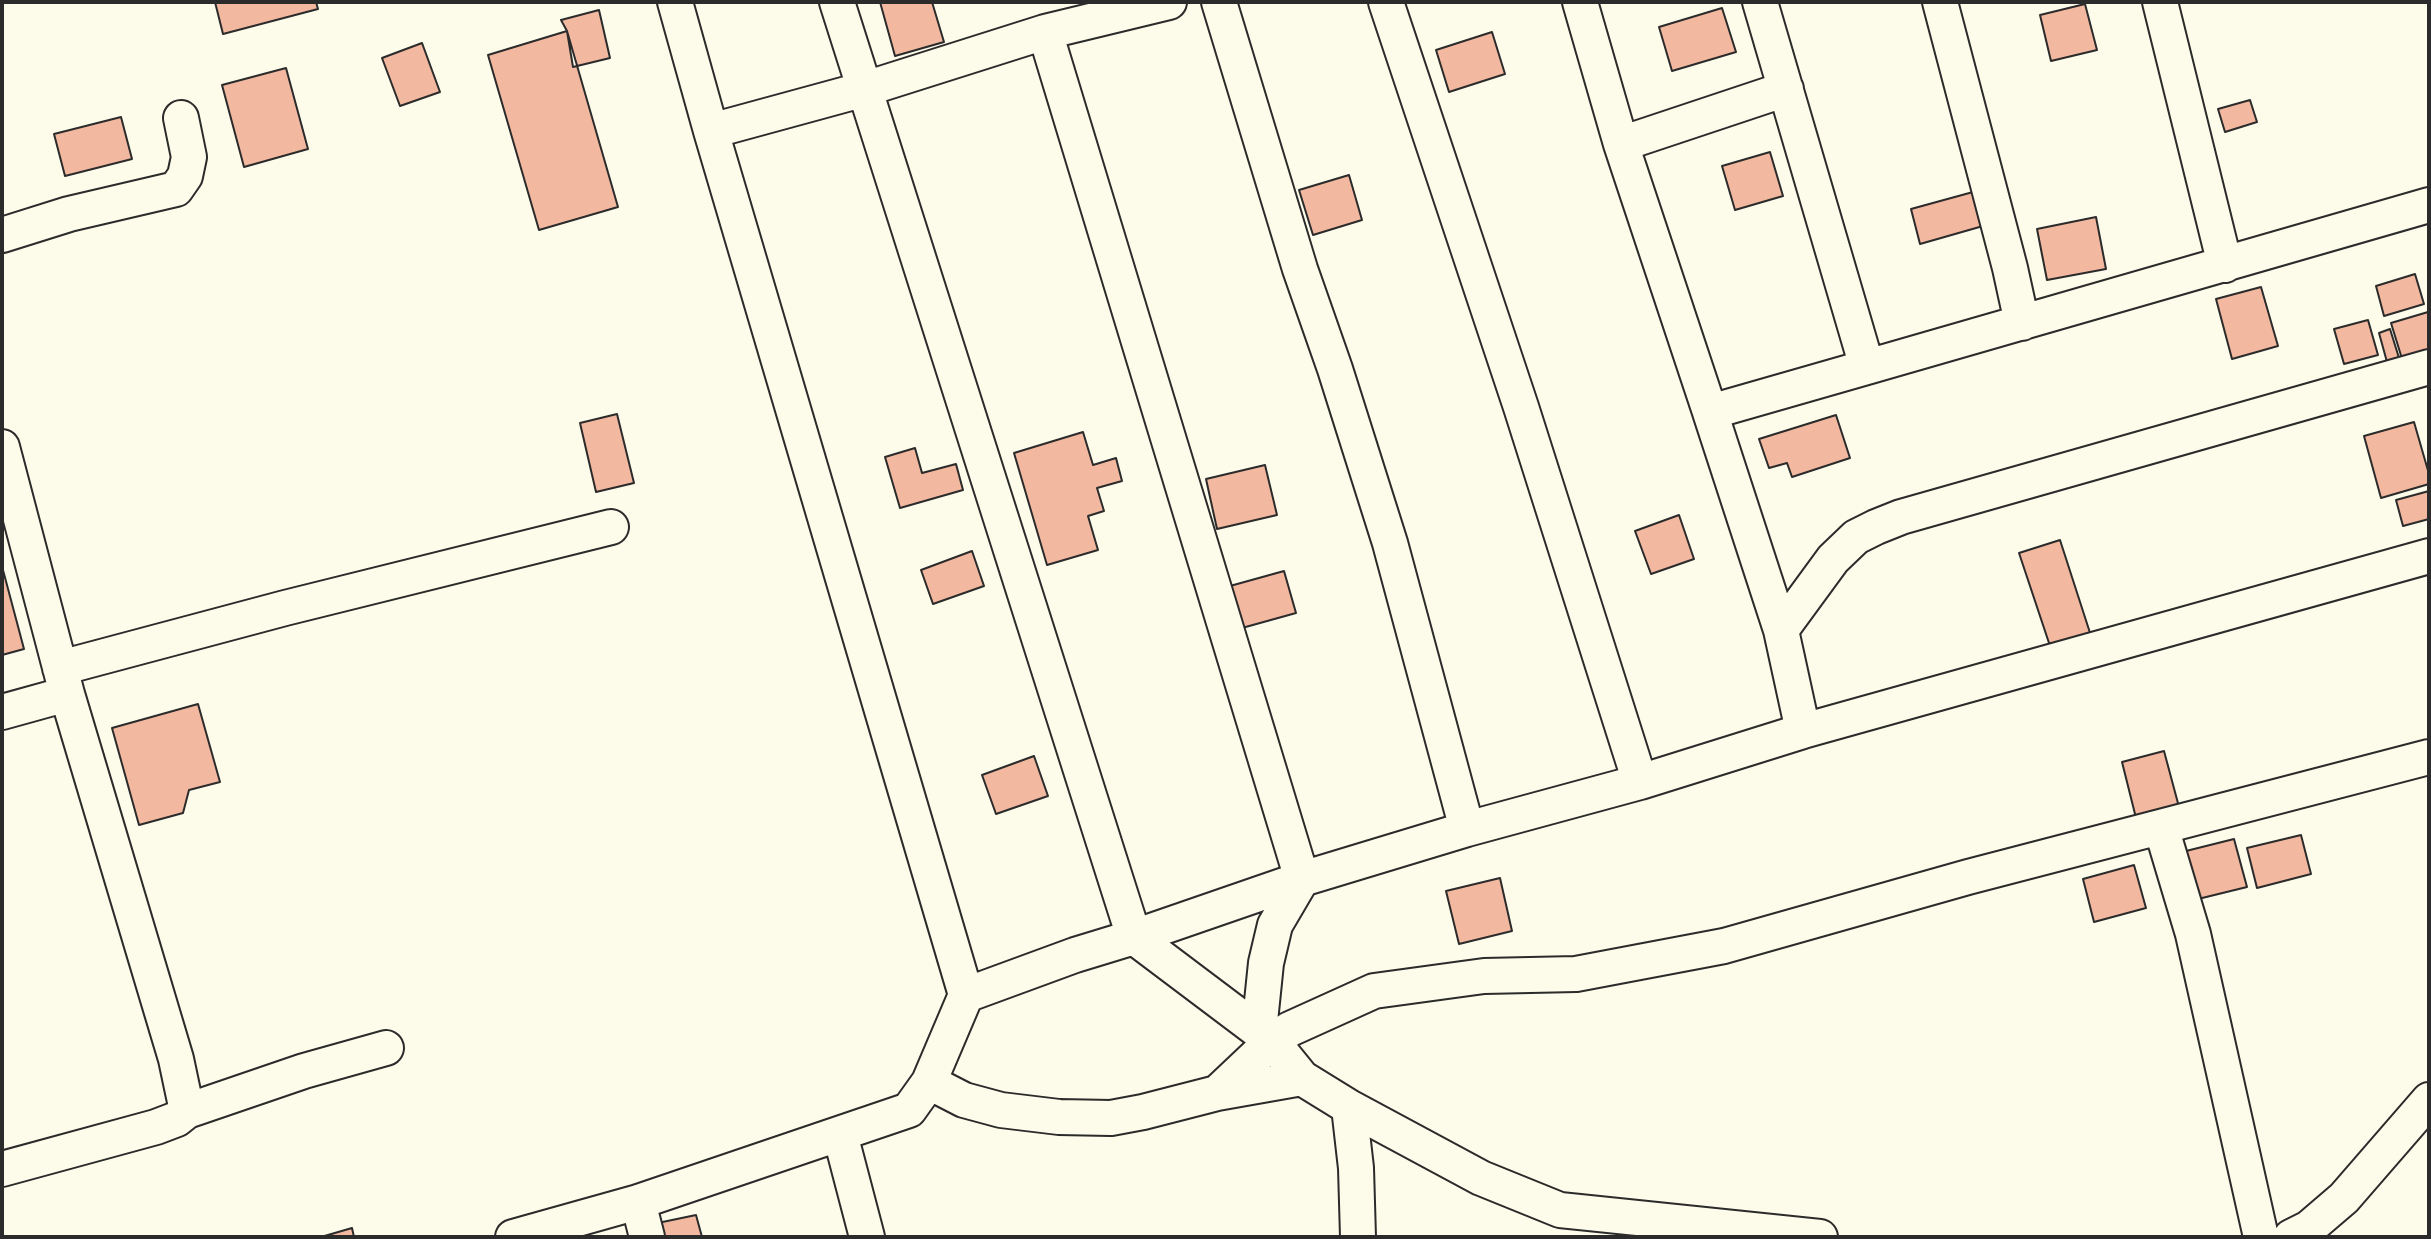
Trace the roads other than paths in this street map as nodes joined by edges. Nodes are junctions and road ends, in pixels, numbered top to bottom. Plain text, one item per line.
1 (675, 2) edge
2 (837, 2) edge
3 (1169, 2) edge
4 (1219, 2) edge
5 (1386, 2) edge
6 (1580, 2) edge
7 (1760, 2) edge
8 (1940, 2) edge
9 (2160, 2) edge
10 (1045, 32) junction
11 (865, 89) junction
12 (1786, 89) junction
13 (181, 118) dead end
14 (711, 131) junction
15 (1621, 144) junction
16 (2429, 205) edge
17 (2, 235) edge
18 (2225, 265) junction
19 (2022, 323) junction
20 (1867, 367) junction
21 (2429, 367) edge
22 (1710, 412) junction
23 (4, 460) edge
24 (611, 527) dead end
25 (2429, 556) edge
26 (1781, 630) junction
27 (64, 681) junction
28 (2, 712) edge
29 (1803, 731) junction
30 (2429, 757) edge
31 (1640, 782) junction
32 (2161, 827) junction
33 (1467, 829) junction
34 (1302, 879) junction
35 (1134, 937) junction
36 (966, 995) junction
37 (1265, 1036) junction
38 (386, 1048) dead end
39 (1302, 1078) junction
40 (929, 1082) junction
41 (1217, 1093) junction
42 (2429, 1100) edge
43 (1349, 1107) junction
44 (187, 1111) junction
45 (840, 1134) junction
46 (2, 1169) edge
47 (638, 1202) junction
48 (513, 1237) edge
49 (647, 1237) edge
50 (867, 1237) edge
51 (1358, 1237) edge
52 (1820, 1237) edge
53 (2261, 1237) edge
54 (2291, 1237) edge

1 - 14 street
2 - 11 street
3 - 10 street
4 - 33 street
5 - 31 street
6 - 15 street
7 - 12 street
8 - 19 street
9 - 18 street
10 - 11 street
10 - 34 street
11 - 14 street
11 - 35 street
12 - 15 street
12 - 20 street
13 - 17 street
14 - 36 street
15 - 22 street
16 - 18 street
18 - 19 street
19 - 20 street
20 - 22 street
21 - 26 street
22 - 26 street
23 - 27 street
24 - 27 street
25 - 29 street
26 - 29 street
27 - 28 street
27 - 44 street
29 - 31 street
30 - 32 street
31 - 33 street
32 - 37 street
32 - 53 street
33 - 34 street
34 - 35 street
34 - 37 street
35 - 36 street
35 - 37 street
36 - 40 street
37 - 39 street
37 - 41 street
38 - 44 street
39 - 41 street
39 - 43 street
40 - 41 street
40 - 45 street
42 - 54 street
43 - 51 street
43 - 52 street
44 - 46 street
45 - 47 street
45 - 50 street
47 - 48 street
47 - 49 street

